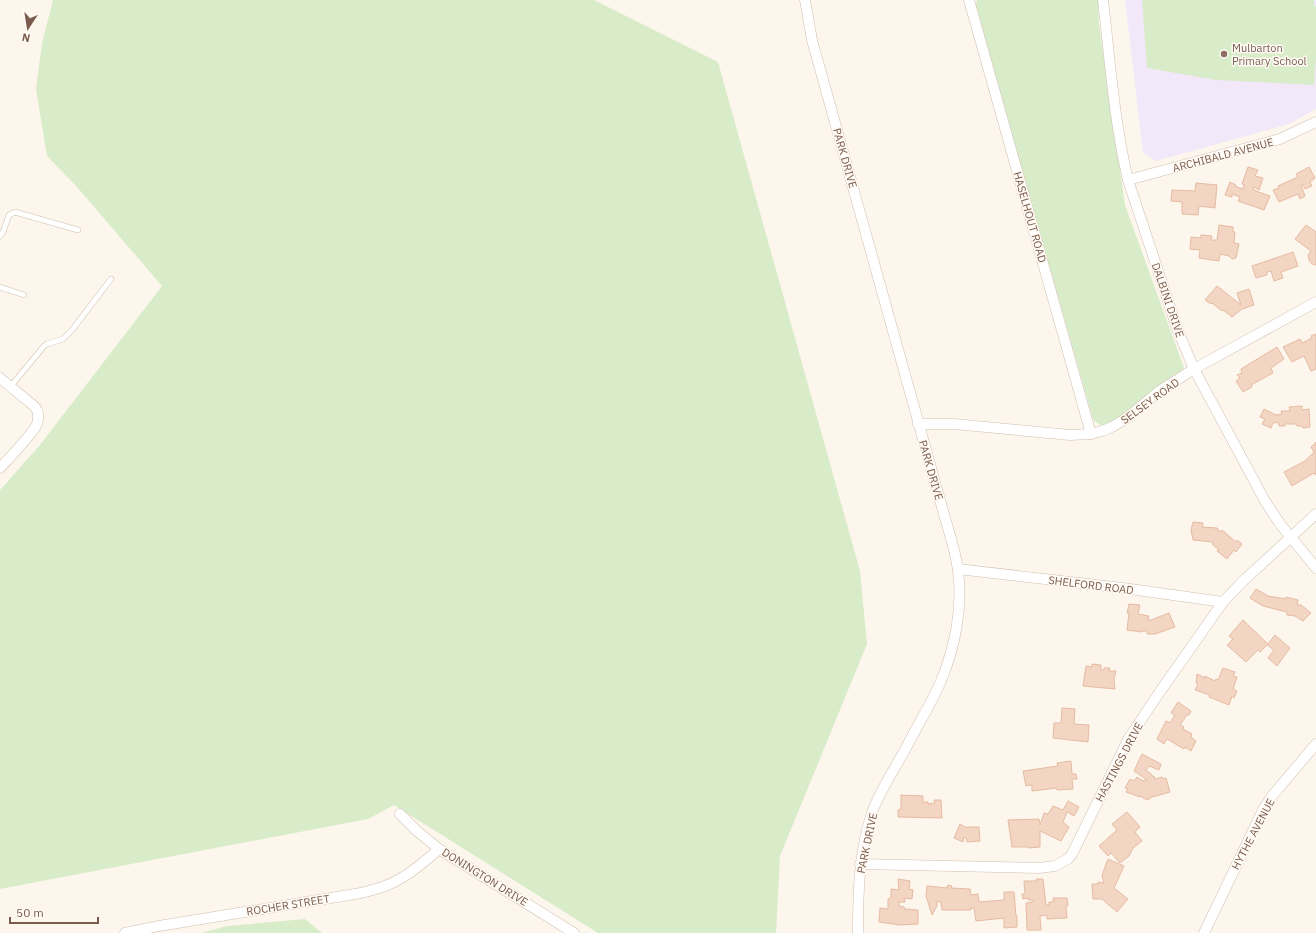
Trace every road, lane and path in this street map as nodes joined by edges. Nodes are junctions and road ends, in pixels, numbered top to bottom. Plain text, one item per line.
1 (805, 0) edge
2 (969, 0) edge
3 (1104, 0) edge
4 (1316, 122) edge
5 (1128, 180) junction
6 (78, 230) dead end
7 (0, 236) edge
8 (111, 279) dead end
9 (0, 287) edge
10 (24, 295) dead end
11 (1316, 302) edge
12 (1194, 369) junction
13 (0, 378) edge
14 (11, 386) junction
15 (918, 424) junction
16 (1091, 434) junction
17 (0, 468) edge
18 (1316, 514) edge
19 (1290, 537) junction
20 (1316, 568) edge
21 (958, 569) junction
22 (1223, 602) junction
23 (1316, 744) edge
24 (400, 814) dead end
25 (439, 849) junction
26 (860, 864) junction
27 (125, 933) edge
28 (574, 933) edge
29 (858, 933) edge
30 (1204, 933) edge

1 - 15 street, PARK DRIVE
2 - 16 street, HASELHOUT ROAD
3 - 5 street, DALBINI DRIVE
4 - 5 street, ARCHIBALD AVENUE
5 - 12 street, DALBINI DRIVE
6 - 7 lane
8 - 14 lane
9 - 10 lane
11 - 12 street, SELSEY ROAD
12 - 16 street, SELSEY ROAD
12 - 19 street, DALBINI DRIVE
13 - 14 street
14 - 17 street
15 - 16 street, SELSEY ROAD
15 - 21 street, PARK DRIVE
18 - 19 street, HASTINGS DRIVE
19 - 20 street, DALBINI DRIVE
19 - 22 street, HASTINGS DRIVE
21 - 22 street, SHELFORD ROAD
21 - 26 street, PARK DRIVE
22 - 26 street, HASTINGS DRIVE
23 - 30 street, HYTHE AVENUE
24 - 25 street, DONINGTON DRIVE
25 - 27 street, ROCHER STREET
25 - 28 street, DONINGTON DRIVE
26 - 29 street, PARK DRIVE

